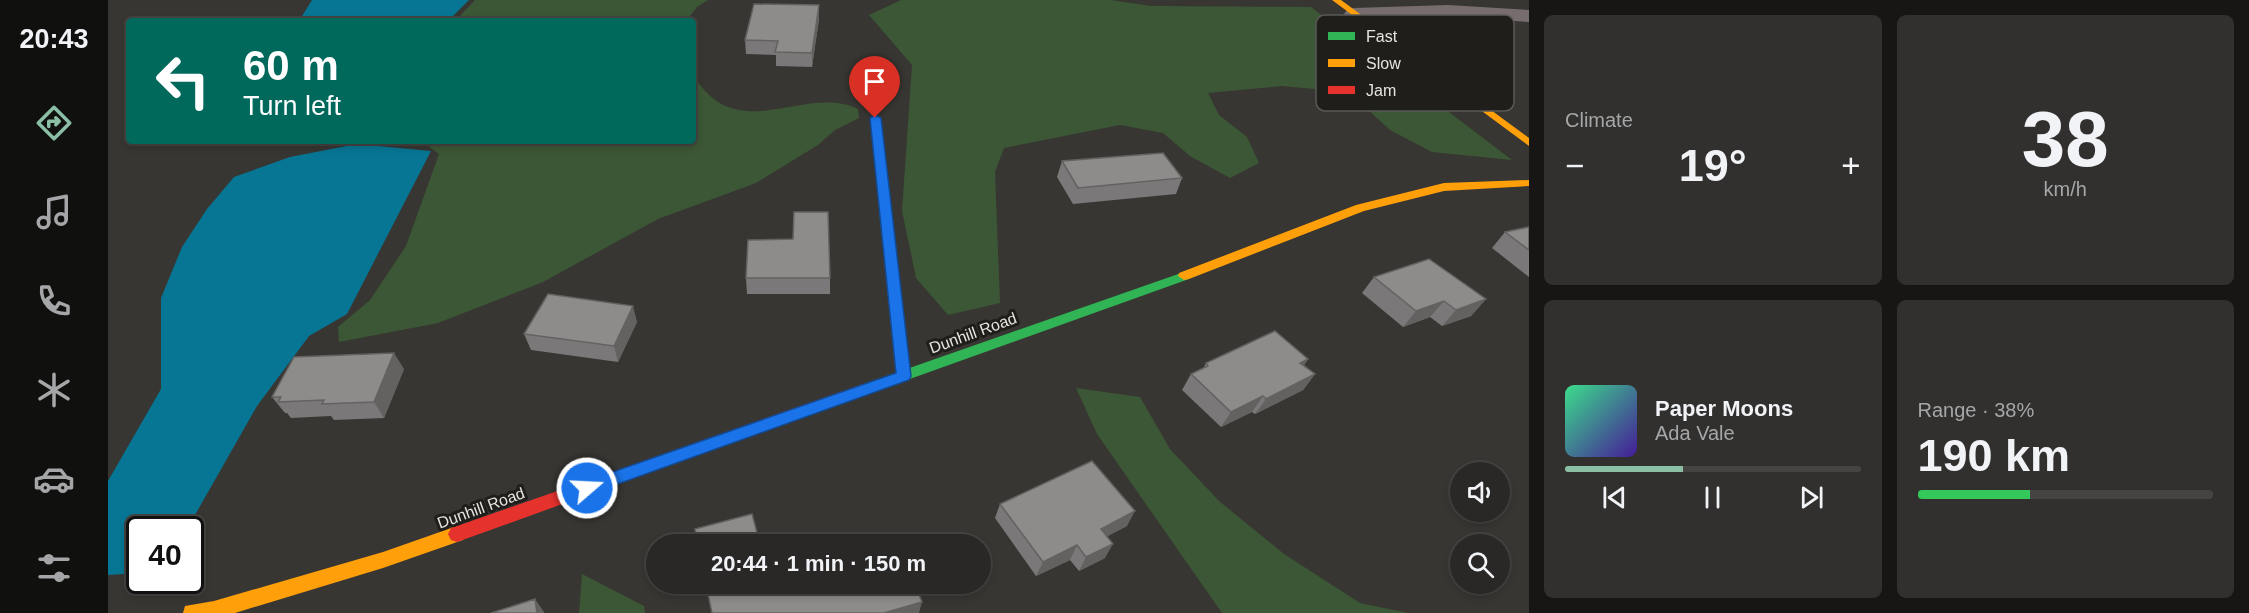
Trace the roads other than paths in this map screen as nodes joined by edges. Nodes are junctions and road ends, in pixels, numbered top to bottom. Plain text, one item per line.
1 (1336, 0) edge
2 (1354, 14) joint
3 (1513, 15) edge
4 (1514, 15) edge
5 (1529, 16) edge
6 (1486, 111) edge
7 (875, 118) dead end
8 (1529, 143) edge
9 (1529, 183) edge
10 (903, 376) junction
11 (192, 613) edge

1 - 2 street
2 - 3 street
4 - 5 street
6 - 8 street
7 - 10 street
9 - 10 street, Dunhill Road
10 - 11 street, Dunhill Road

